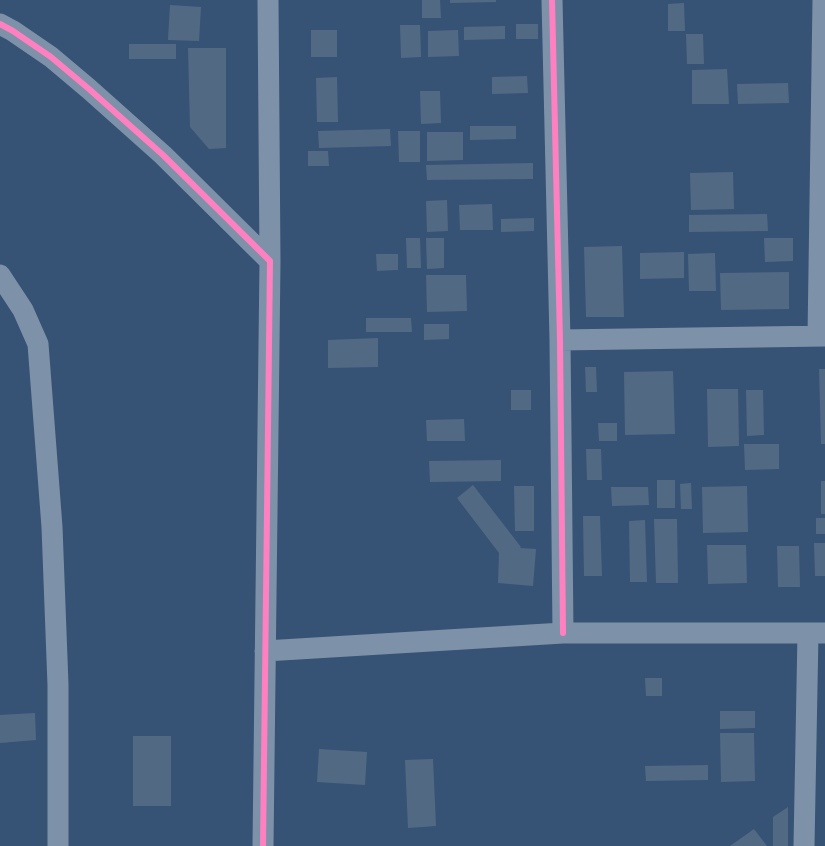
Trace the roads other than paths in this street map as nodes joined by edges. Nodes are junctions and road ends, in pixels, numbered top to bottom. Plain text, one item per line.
1 (268, 0) edge
2 (552, 0) edge
3 (823, 0) edge
4 (0, 24) edge
5 (824, 75) edge
6 (270, 261) junction
7 (0, 275) edge
8 (821, 336) edge
9 (560, 340) junction
10 (564, 633) junction
11 (816, 633) edge
12 (265, 651) junction
13 (58, 846) edge
14 (263, 846) edge
15 (804, 846) edge

1 - 6 street
2 - 9 street
3 - 5 street
4 - 6 street
5 - 8 street
6 - 12 street
7 - 13 street
8 - 9 street
9 - 10 street
10 - 11 street
10 - 12 street
11 - 15 street
12 - 14 street

